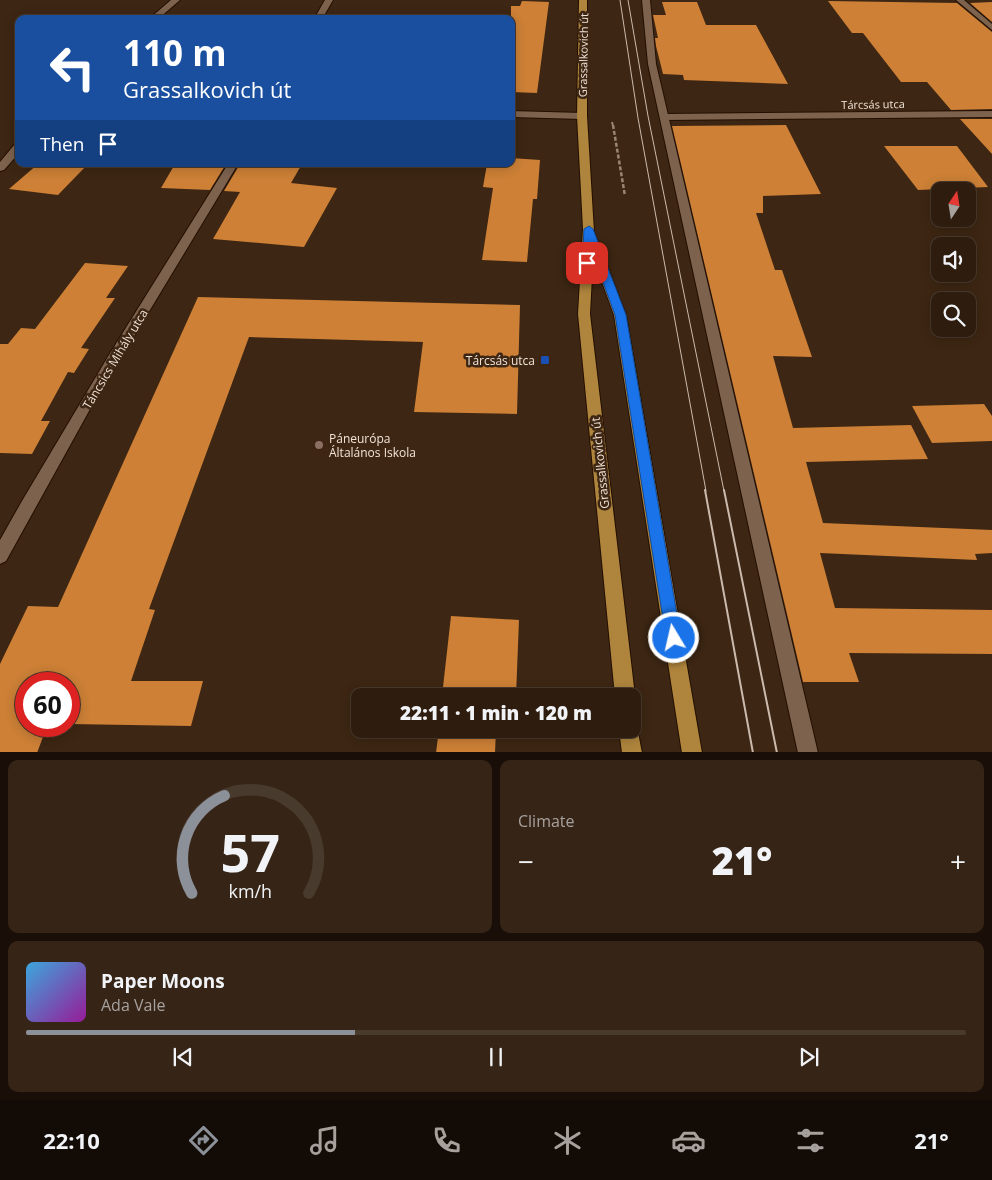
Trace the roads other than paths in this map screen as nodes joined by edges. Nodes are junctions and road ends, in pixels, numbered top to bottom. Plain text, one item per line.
1 (176, 0) edge
2 (329, 0) edge
3 (583, 0) edge
4 (646, 0) edge
5 (960, 0) edge
6 (158, 15) edge
7 (320, 15) edge
8 (992, 28) edge
9 (515, 114) edge
10 (992, 114) edge
11 (582, 116) junction
12 (665, 118) junction
13 (15, 151) edge
14 (231, 167) edge
15 (0, 168) edge
16 (589, 229) junction
17 (0, 556) edge
18 (625, 688) edge
19 (630, 738) edge
20 (632, 752) edge
21 (692, 752) edge
22 (808, 752) edge

1 - 6 street
2 - 7 street
3 - 11 main road, Grassalkovich út
4 - 12 street
5 - 8 street
9 - 11 street
10 - 12 street, Tárcsás utca
11 - 16 main road, Grassalkovich út
12 - 22 street
13 - 15 street
14 - 17 street, Táncsics Mihály utca
16 - 18 main road, Grassalkovich út
16 - 21 main road, Grassalkovich út
19 - 20 main road

